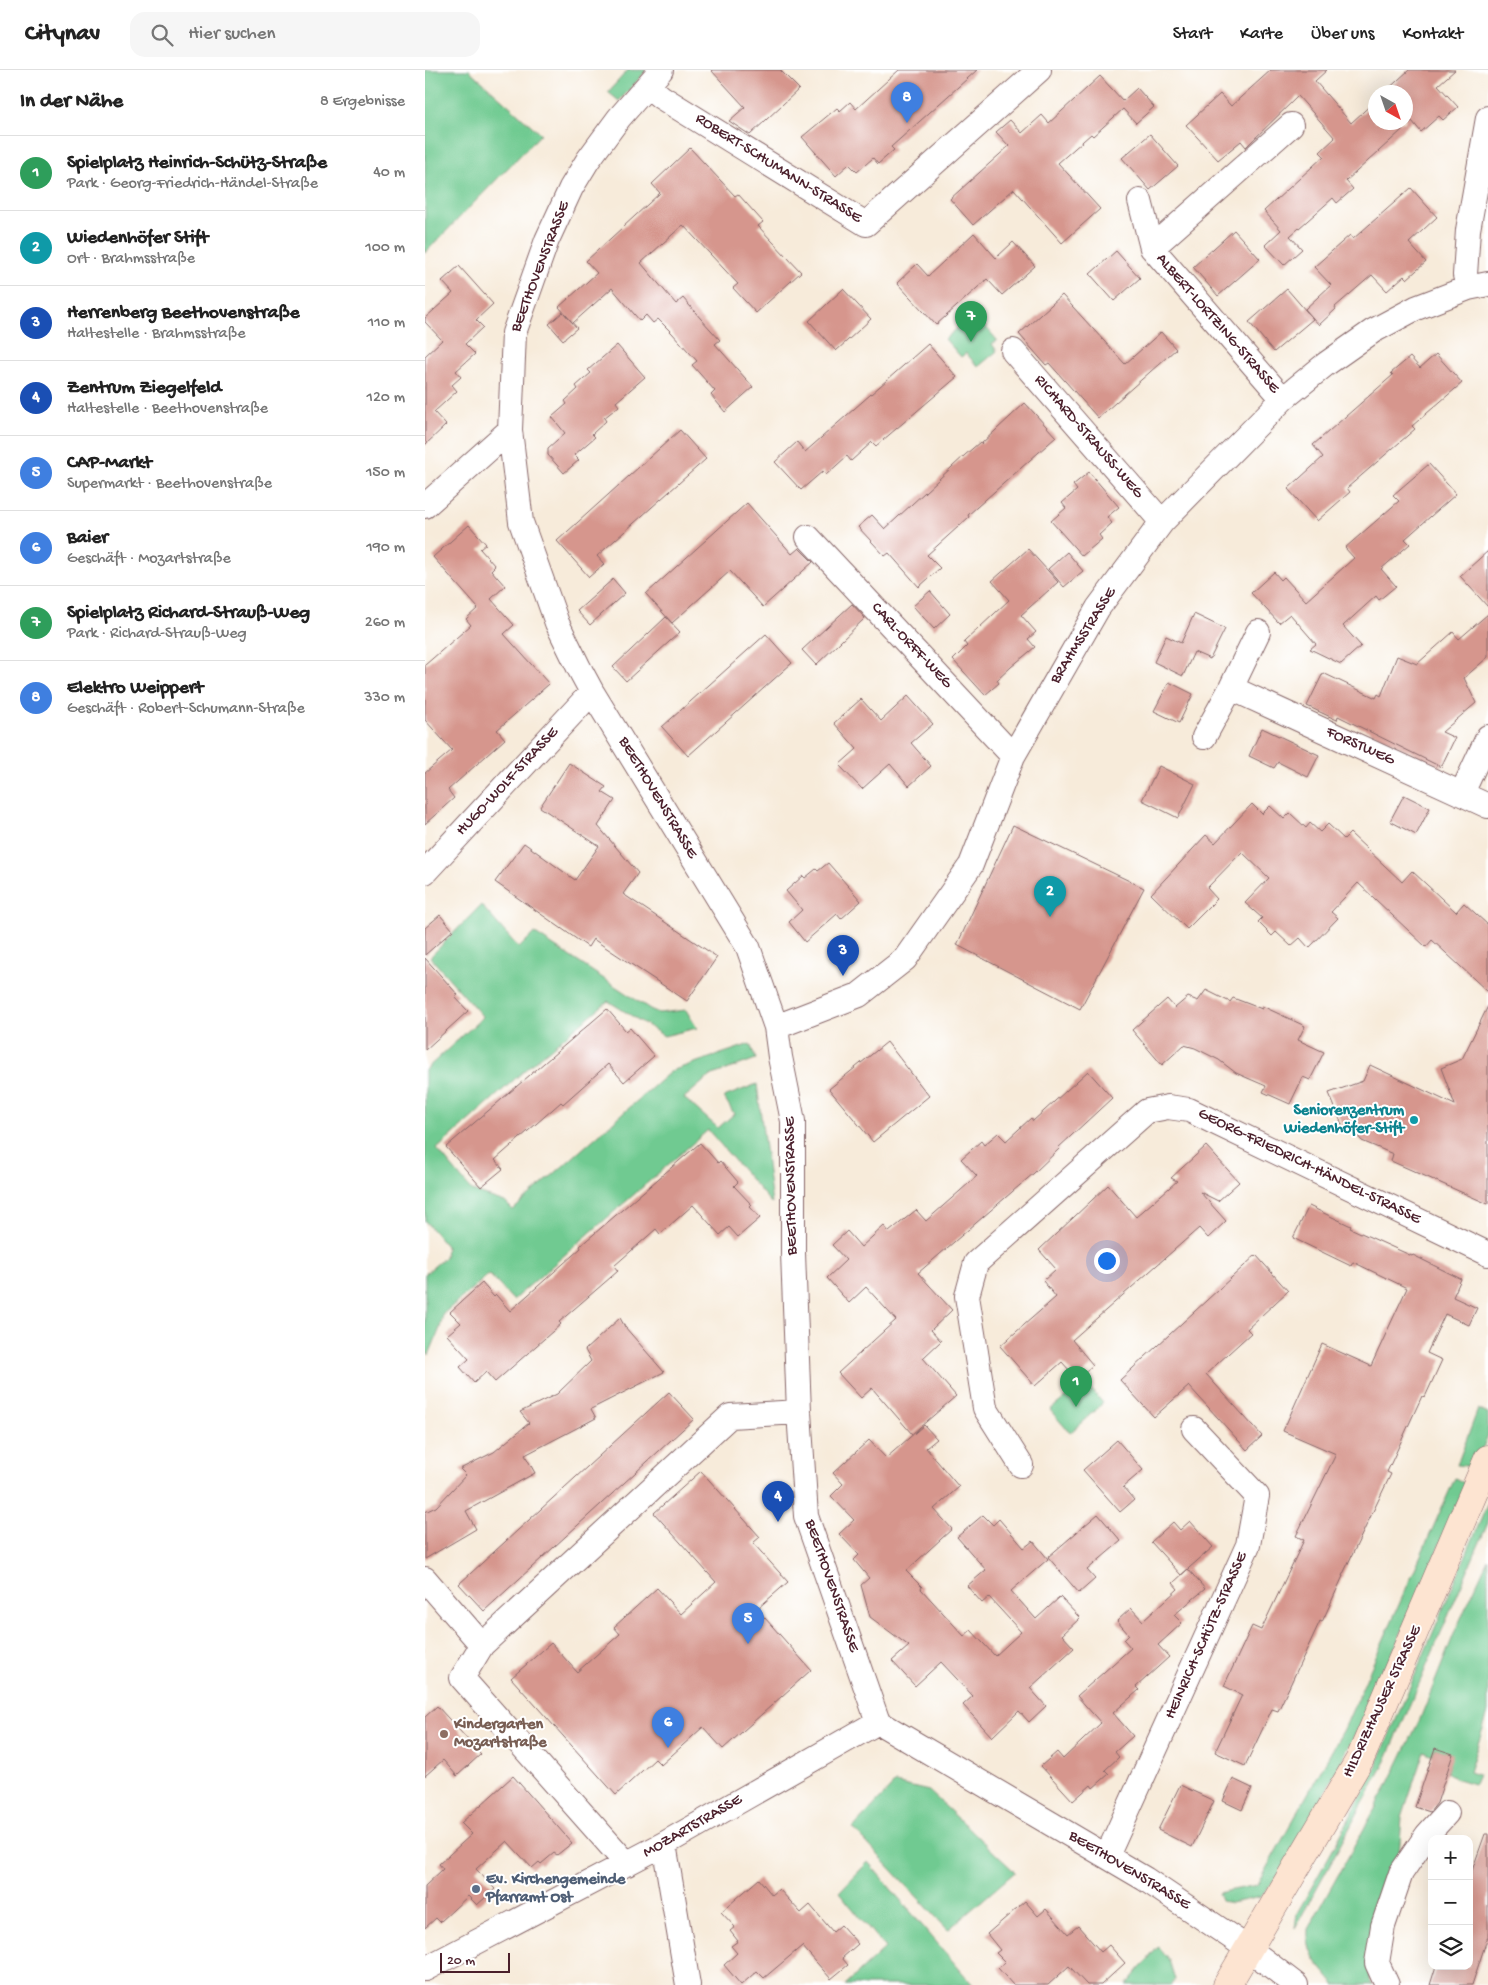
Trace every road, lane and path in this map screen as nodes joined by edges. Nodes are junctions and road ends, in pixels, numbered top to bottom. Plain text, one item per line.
1 (1039, 70) edge
2 (655, 78) edge
3 (1488, 118) edge
4 (1291, 124) dead end
5 (1140, 201) dead end
6 (1152, 248) junction
7 (1478, 286) edge
8 (1013, 351) dead end
9 (1283, 399) junction
10 (510, 430) junction
11 (425, 506) edge
12 (1162, 522) junction
13 (808, 538) dead end
14 (1258, 632) dead end
15 (1231, 688) junction
16 (592, 692) junction
17 (1488, 737) edge
18 (1204, 738) dead end
19 (1013, 756) junction
20 (1462, 793) junction
21 (1488, 806) edge
22 (425, 872) edge
23 (776, 1027) junction
24 (1488, 1254) edge
25 (799, 1412) junction
26 (1194, 1429) dead end
27 (1488, 1459) edge
28 (1021, 1464) dead end
29 (425, 1579) edge
30 (482, 1645) junction
31 (878, 1722) junction
32 (1447, 1813) dead end
33 (664, 1844) junction
34 (1107, 1856) junction
35 (627, 1864) junction
36 (1249, 1949) junction
37 (425, 1969) edge
38 (688, 1985) edge
39 (1227, 1985) edge
40 (1296, 1985) edge
41 (1387, 1985) edge

1 - 2 street, ROBERT-SCHUMANN-STRASSE
2 - 10 street, BEETHOVENSTRASSE
3 - 7 street
4 - 6 street, ALBERT-LORTZING-STRASSE
5 - 6 street, ALBERT-LORTZING-STRASSE
6 - 9 street, ALBERT-LORTZING-STRASSE
7 - 9 street, BRAHMSSTRASSE
8 - 12 street, RICHARD-STRAUSS-WEG
9 - 12 street, BRAHMSSTRASSE
10 - 11 street
10 - 16 street, BEETHOVENSTRASSE
12 - 19 street, BRAHMSSTRASSE
13 - 19 street, CARL-ORFF-WEG
14 - 15 street
15 - 18 street
15 - 20 street, FORSTWEG
16 - 22 street, HUGO-WOLF-STRASSE
16 - 23 street, BEETHOVENSTRASSE
17 - 20 street
19 - 23 street, BRAHMSSTRASSE
20 - 21 street, FORSTWEG
23 - 25 street, BEETHOVENSTRASSE
24 - 28 street, GEORG-FRIEDRICH-HÄNDEL-STRASSE
25 - 30 street
25 - 31 street, BEETHOVENSTRASSE
26 - 34 street, HEINRICH-SCHÜTZ-STRASSE
27 - 36 main road, HILDRIZHAUSER STRASSE
29 - 30 street
30 - 35 street
31 - 33 street, MOZARTSTRASSE
31 - 34 street, BEETHOVENSTRASSE
32 - 41 street
33 - 35 street, MOZARTSTRASSE
33 - 38 street
34 - 36 street, BEETHOVENSTRASSE
35 - 37 street, MOZARTSTRASSE
36 - 39 main road, HILDRIZHAUSER STRASSE
36 - 40 street, BEETHOVENSTRASSE

